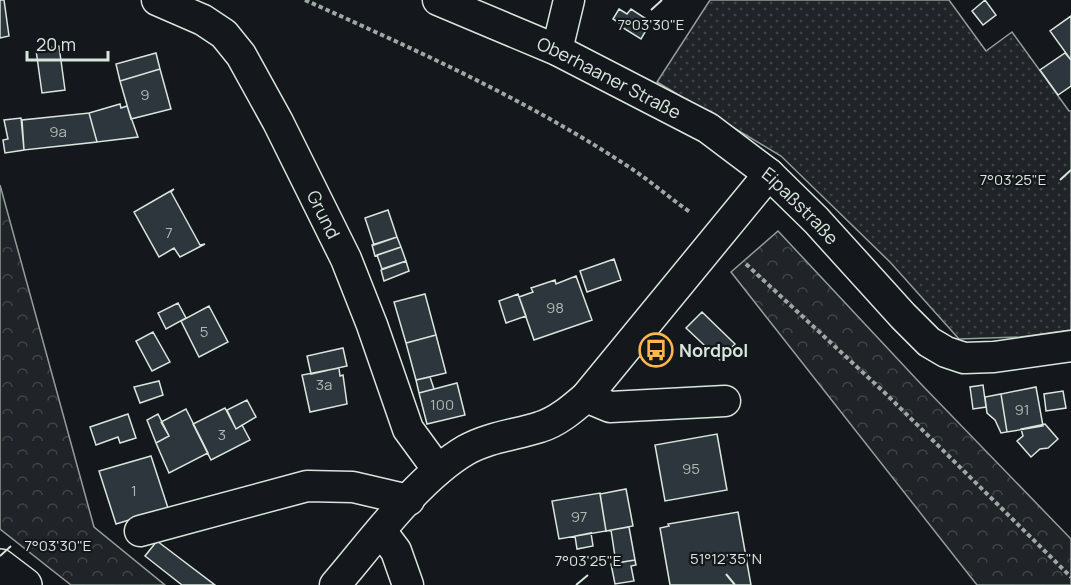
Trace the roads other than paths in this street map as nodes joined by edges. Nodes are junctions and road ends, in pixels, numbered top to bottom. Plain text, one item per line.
1 (158, 0) edge
2 (438, 0) edge
3 (569, 0) edge
4 (557, 50) junction
5 (769, 174) junction
6 (1071, 346) edge
7 (586, 397) junction
8 (725, 401) dead end
9 (438, 470) junction
10 (409, 500) junction
11 (140, 531) dead end
12 (381, 531) junction
13 (0, 566) edge
14 (25, 585) edge
15 (335, 585) edge
16 (408, 585) edge

1 - 9 street, Grund
2 - 4 street, Oberhaaner Straße
3 - 4 street
4 - 5 street, Oberhaaner Straße
5 - 6 street, Eipaßstraße
5 - 7 street, Eipaßstraße
7 - 8 street
7 - 9 street, Eipaßstraße
9 - 10 street, Eipaßstraße
10 - 11 street
10 - 12 street, Eipaßstraße
12 - 15 street, Eipaßstraße
12 - 16 street
13 - 14 main road

